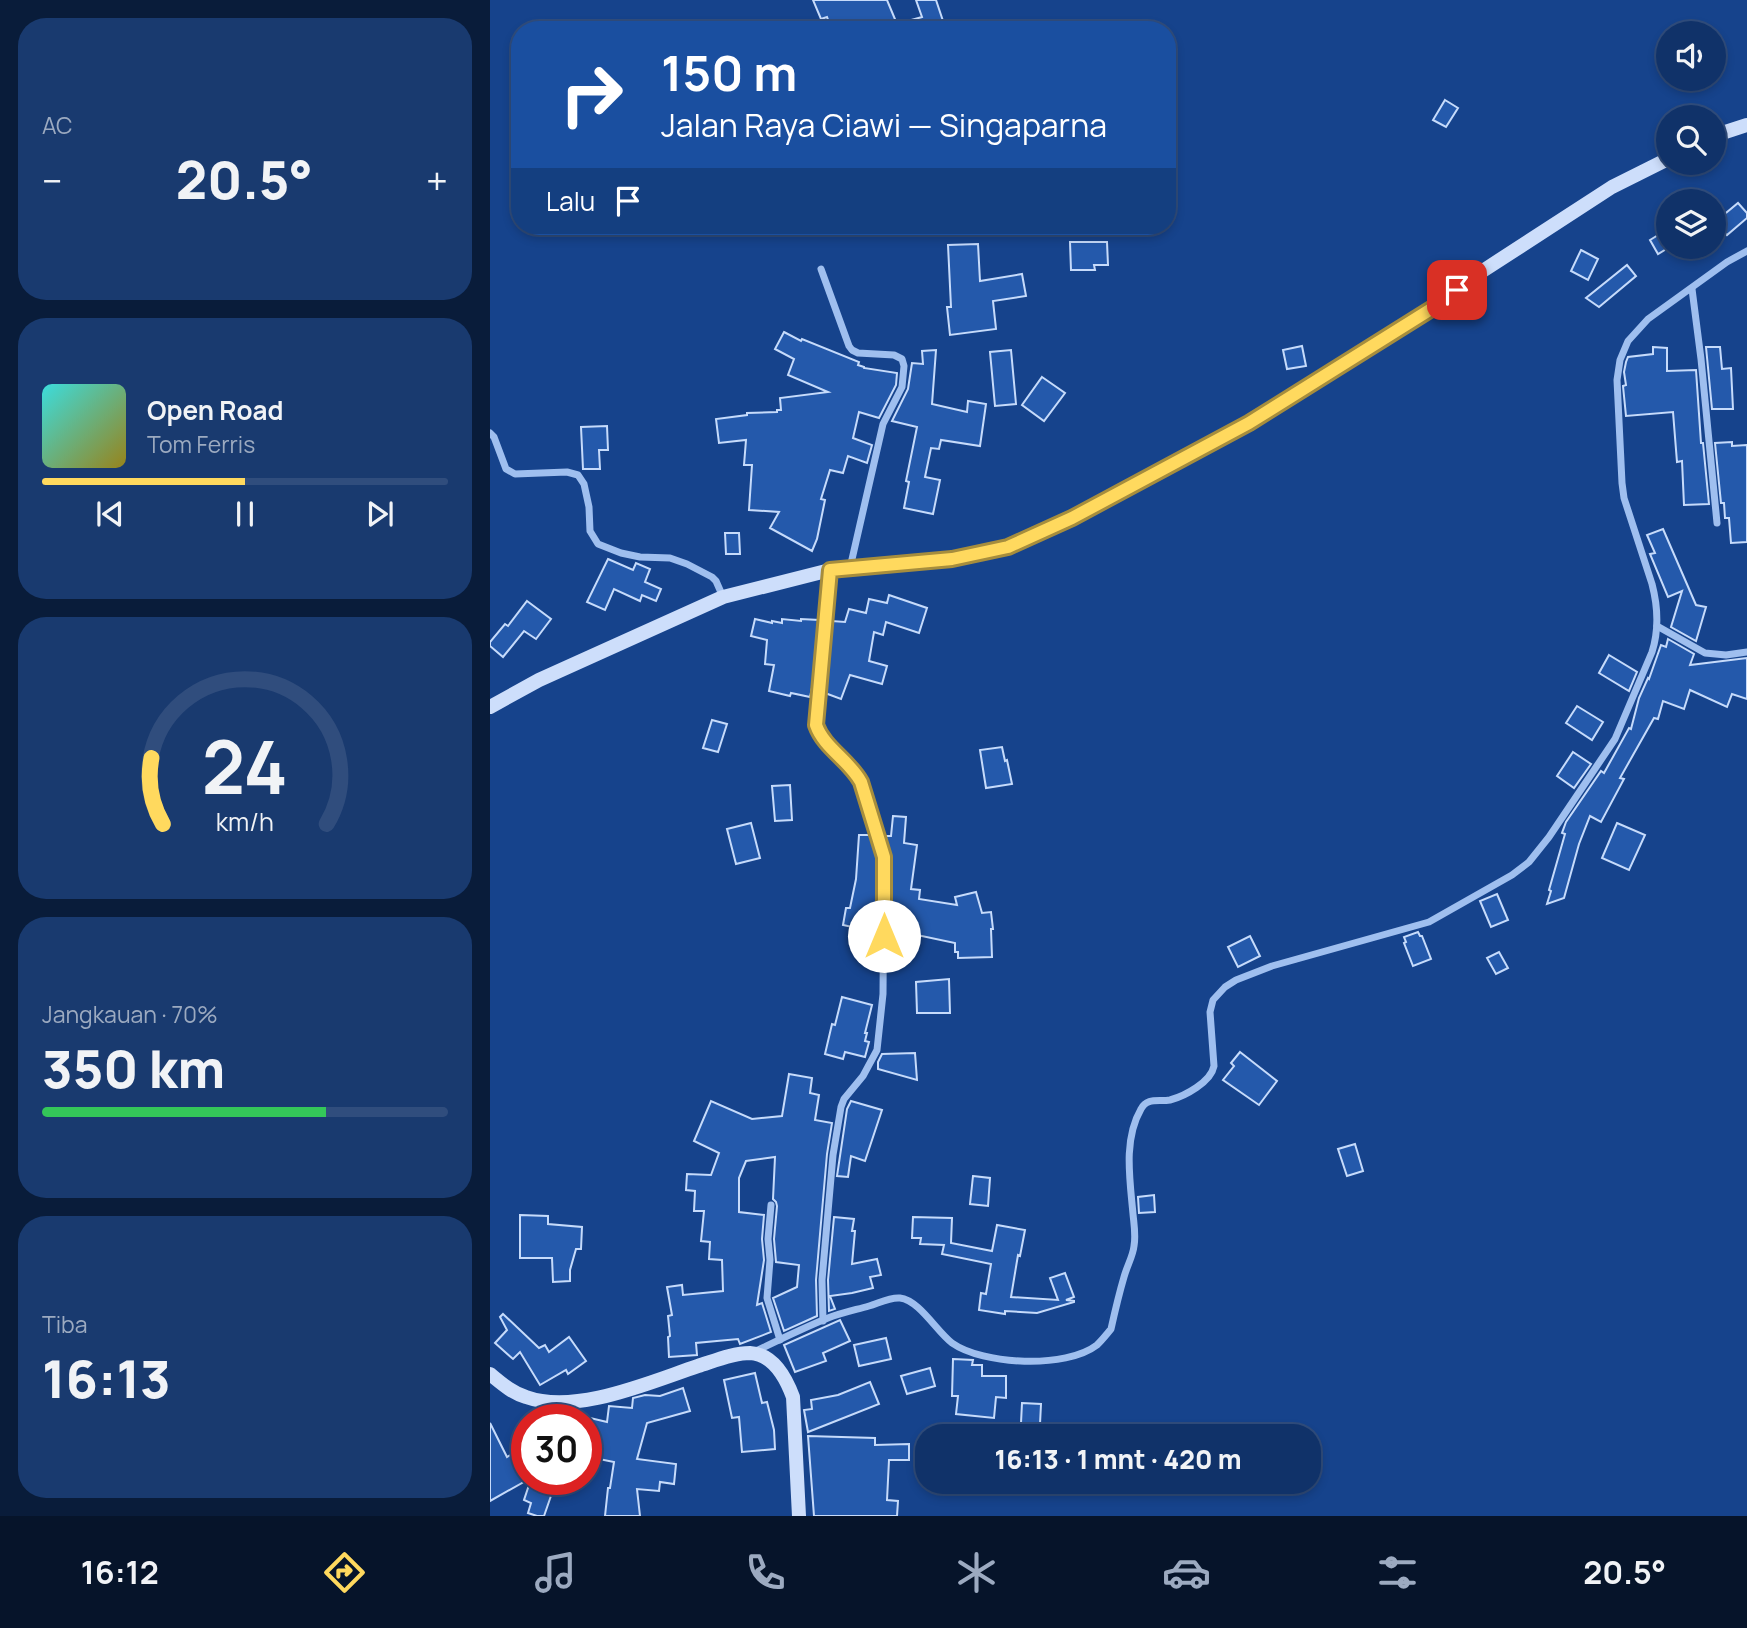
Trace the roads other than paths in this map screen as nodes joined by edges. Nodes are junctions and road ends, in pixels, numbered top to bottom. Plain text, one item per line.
1 (1747, 125) edge
2 (1726, 132) edge
3 (1656, 165) edge
4 (1747, 251) edge
5 (821, 269) dead end
6 (1692, 289) junction
7 (490, 433) edge
8 (1717, 523) dead end
9 (849, 568) junction
10 (830, 570) junction
11 (723, 597) junction
12 (1657, 626) junction
13 (1747, 652) edge
14 (490, 707) edge
15 (771, 1205) dead end
16 (823, 1321) junction
17 (780, 1340) junction
18 (752, 1353) junction
19 (490, 1374) edge
20 (799, 1516) edge

1 - 2 main road
3 - 9 main road
4 - 6 street
5 - 9 street
6 - 8 street
6 - 12 street
7 - 11 street
9 - 10 main road
10 - 11 main road
10 - 16 street
11 - 14 main road
12 - 13 street
12 - 16 street
15 - 17 street
16 - 17 street
17 - 18 street
18 - 19 main road
18 - 20 main road

